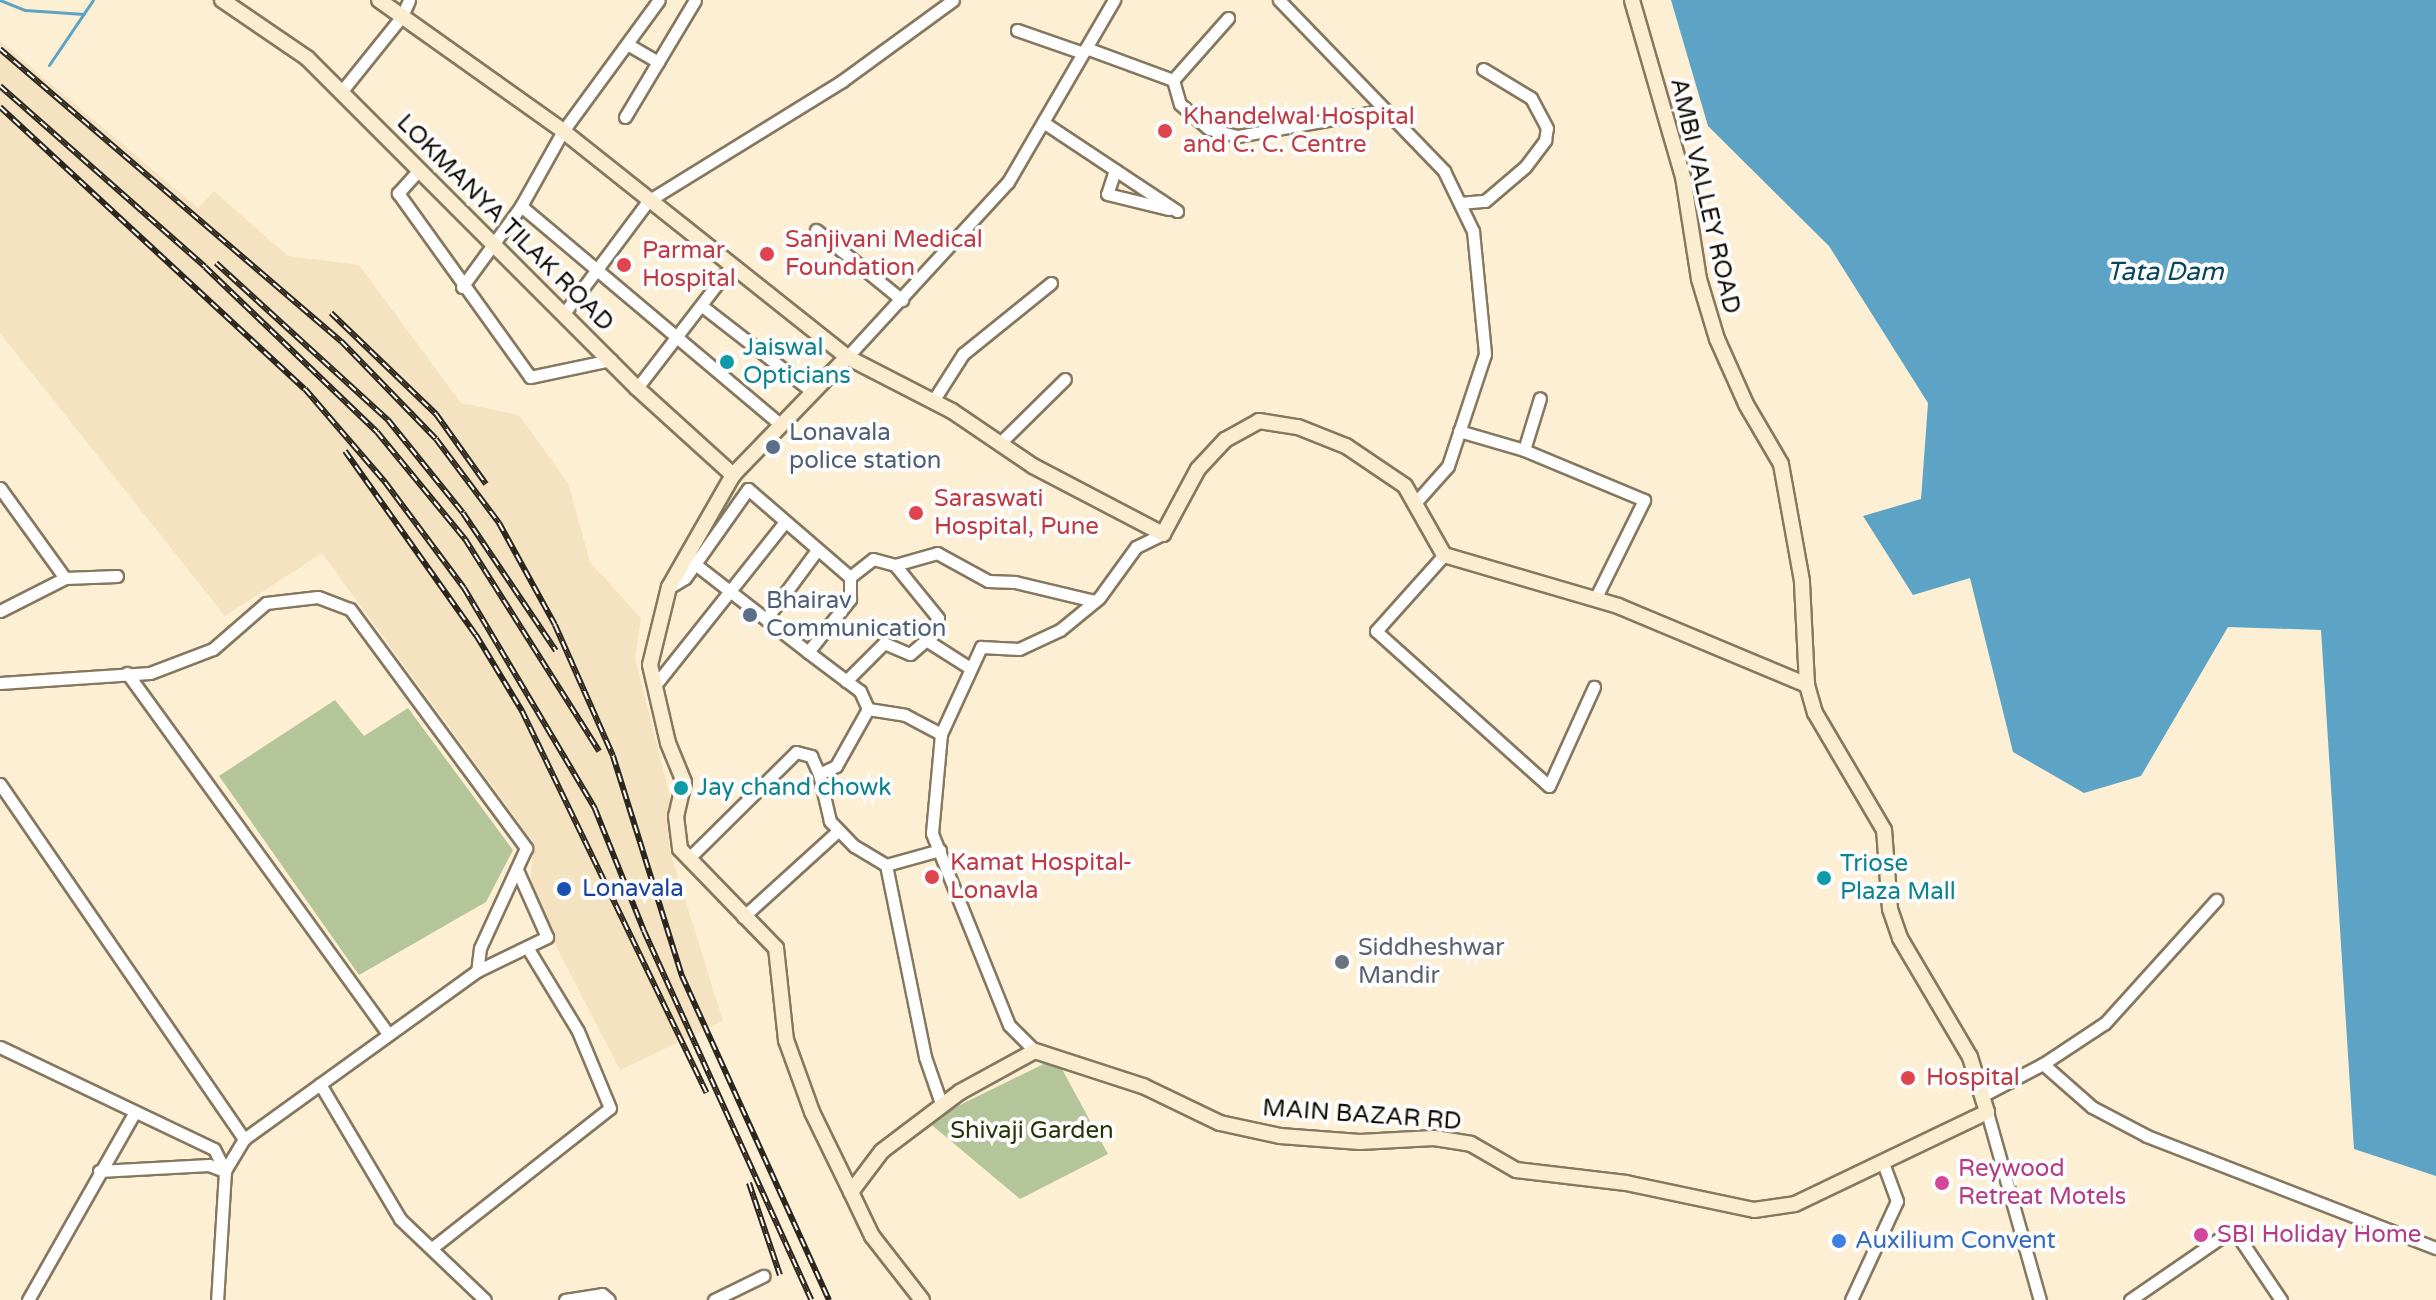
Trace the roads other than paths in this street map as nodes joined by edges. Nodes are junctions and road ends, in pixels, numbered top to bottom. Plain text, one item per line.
1 (222, 0) edge
2 (379, 0) edge
3 (409, 0) edge
4 (659, 0) edge
5 (695, 0) edge
6 (953, 0) edge
7 (1114, 0) edge
8 (1279, 0) edge
9 (1632, 0) edge
10 (402, 16) junction
11 (1228, 18) dead end
12 (1017, 30) dead end
13 (627, 44) junction
14 (1085, 51) junction
15 (658, 62) junction
16 (1483, 69) dead end
17 (1173, 80) junction
18 (341, 92) junction
19 (1385, 110) junction
20 (625, 117) dead end
21 (1043, 122) junction
22 (563, 131) junction
23 (1115, 170) junction
24 (418, 171) junction
25 (648, 201) junction
26 (1460, 203) junction
27 (521, 206) junction
28 (816, 230) dead end
29 (493, 247) junction
30 (731, 266) junction
31 (596, 270) junction
32 (1051, 283) dead end
33 (462, 287) junction
34 (902, 300) junction
35 (702, 306) junction
36 (565, 312) junction
37 (678, 339) junction
38 (847, 357) junction
39 (611, 360) junction
40 (1065, 379) dead end
41 (637, 388) junction
42 (813, 392) junction
43 (1540, 398) dead end
44 (933, 401) junction
45 (781, 425) junction
46 (1459, 431) junction
47 (1000, 443) junction
48 (1524, 450) junction
49 (733, 475) junction
50 (0, 488) edge
51 (748, 489) junction
52 (1415, 503) junction
53 (785, 522) junction
54 (1163, 534) junction
55 (817, 550) junction
56 (1444, 555) junction
57 (695, 564) junction
58 (895, 565) junction
59 (117, 576) dead end
60 (850, 577) junction
61 (65, 578) junction
62 (669, 587) junction
63 (731, 591) junction
64 (1595, 599) junction
65 (1095, 601) junction
66 (0, 611) edge
67 (766, 619) junction
68 (926, 640) junction
69 (808, 652) junction
70 (970, 668) junction
71 (127, 673) junction
72 (846, 681) junction
73 (0, 683) edge
74 (656, 684) junction
75 (1807, 685) junction
76 (1594, 687) dead end
77 (868, 709) junction
78 (941, 734) junction
79 (819, 774) junction
80 (0, 784) edge
81 (838, 831) junction
82 (940, 850) junction
83 (688, 859) junction
84 (886, 865) junction
85 (517, 870) junction
86 (2216, 900) dead end
87 (743, 917) junction
88 (527, 947) junction
89 (477, 971) junction
90 (388, 1034) junction
91 (0, 1047) edge
92 (1035, 1051) junction
93 (2043, 1064) junction
94 (320, 1084) junction
95 (1982, 1096) junction
96 (942, 1106) junction
97 (135, 1112) junction
98 (1987, 1112) junction
99 (244, 1139) junction
100 (1883, 1163) junction
101 (99, 1171) junction
102 (225, 1171) junction
103 (851, 1192) junction
104 (432, 1248) junction
105 (2436, 1248) edge
106 (763, 1276) dead end
107 (28, 1300) edge
108 (217, 1300) edge
109 (485, 1300) edge
110 (565, 1300) edge
111 (609, 1300) edge
112 (714, 1300) edge
113 (922, 1300) edge
114 (1851, 1300) edge
115 (2040, 1300) edge
116 (2130, 1300) edge
117 (2281, 1300) edge

1 - 18 main road, LOKMANYA TILAK ROAD
2 - 10 main road
3 - 10 street
4 - 13 street
5 - 15 street
6 - 25 street
7 - 14 street
8 - 19 street
9 - 75 main road, AMBI VALLEY ROAD
10 - 18 street
10 - 22 main road
11 - 17 street
12 - 14 street
13 - 15 street
13 - 22 street
14 - 17 street
14 - 21 street
15 - 20 street
16 - 26 street
17 - 19 street
18 - 24 main road, LOKMANYA TILAK ROAD
19 - 26 street
21 - 23 street
21 - 34 street
22 - 25 main road
22 - 27 street
23 - 23 street
24 - 29 main road, LOKMANYA TILAK ROAD
24 - 33 street
25 - 30 main road
25 - 31 street
26 - 46 street
27 - 29 street
27 - 31 street
28 - 34 street
29 - 33 street
29 - 36 main road, LOKMANYA TILAK ROAD
30 - 35 street
30 - 38 main road
31 - 36 street
31 - 37 street
32 - 44 street
33 - 39 street
34 - 38 street
35 - 37 street
35 - 42 street
36 - 39 main road, LOKMANYA TILAK ROAD
37 - 41 street
37 - 45 street
38 - 42 main road
38 - 44 main road
39 - 41 main road, LOKMANYA TILAK ROAD
40 - 47 street
41 - 49 main road, LOKMANYA TILAK ROAD
42 - 45 main road
43 - 48 street
44 - 47 main road
45 - 49 main road
46 - 48 street
46 - 52 street
47 - 54 main road
48 - 64 street
49 - 51 street, LOKMANYA TILAK ROAD
49 - 62 main road
50 - 61 street
51 - 53 street, LOKMANYA TILAK ROAD
51 - 57 street
52 - 54 main road
52 - 56 main road
53 - 55 street, LOKMANYA TILAK ROAD
53 - 63 street
54 - 65 street
55 - 60 street, LOKMANYA TILAK ROAD
55 - 67 street
56 - 64 main road
56 - 76 street
57 - 62 street
57 - 63 street
58 - 60 street
58 - 65 street
58 - 68 street
59 - 61 street
60 - 69 street
61 - 66 street
62 - 74 main road
63 - 67 street
63 - 74 street
64 - 75 main road
65 - 70 street
67 - 69 street
68 - 70 street
68 - 72 street
69 - 72 street
70 - 78 street
71 - 73 street
71 - 85 street
71 - 90 street
72 - 77 street
74 - 83 main road
75 - 95 main road, AMBI VALLEY ROAD
77 - 78 street
77 - 79 street
78 - 82 street
79 - 81 street
79 - 83 street
80 - 99 street
81 - 84 street
81 - 87 street
82 - 84 street
82 - 92 street
83 - 87 main road
84 - 96 street
85 - 88 street
85 - 89 street
86 - 93 street
87 - 103 main road
88 - 89 street
88 - 104 street
89 - 90 street
90 - 94 street
91 - 97 street
92 - 96 main road
92 - 100 main road, MAIN BAZAR RD
93 - 95 street
93 - 105 street
94 - 99 street
94 - 104 street
95 - 98 main road, AMBI VALLEY ROAD
96 - 103 main road
97 - 101 street
97 - 102 street
98 - 100 main road, MAIN BAZAR RD
98 - 115 street
99 - 102 street
100 - 114 street
101 - 102 street
101 - 107 street
102 - 108 street
103 - 113 main road
104 - 109 street
106 - 112 street
110 - 111 street
116 - 117 street

